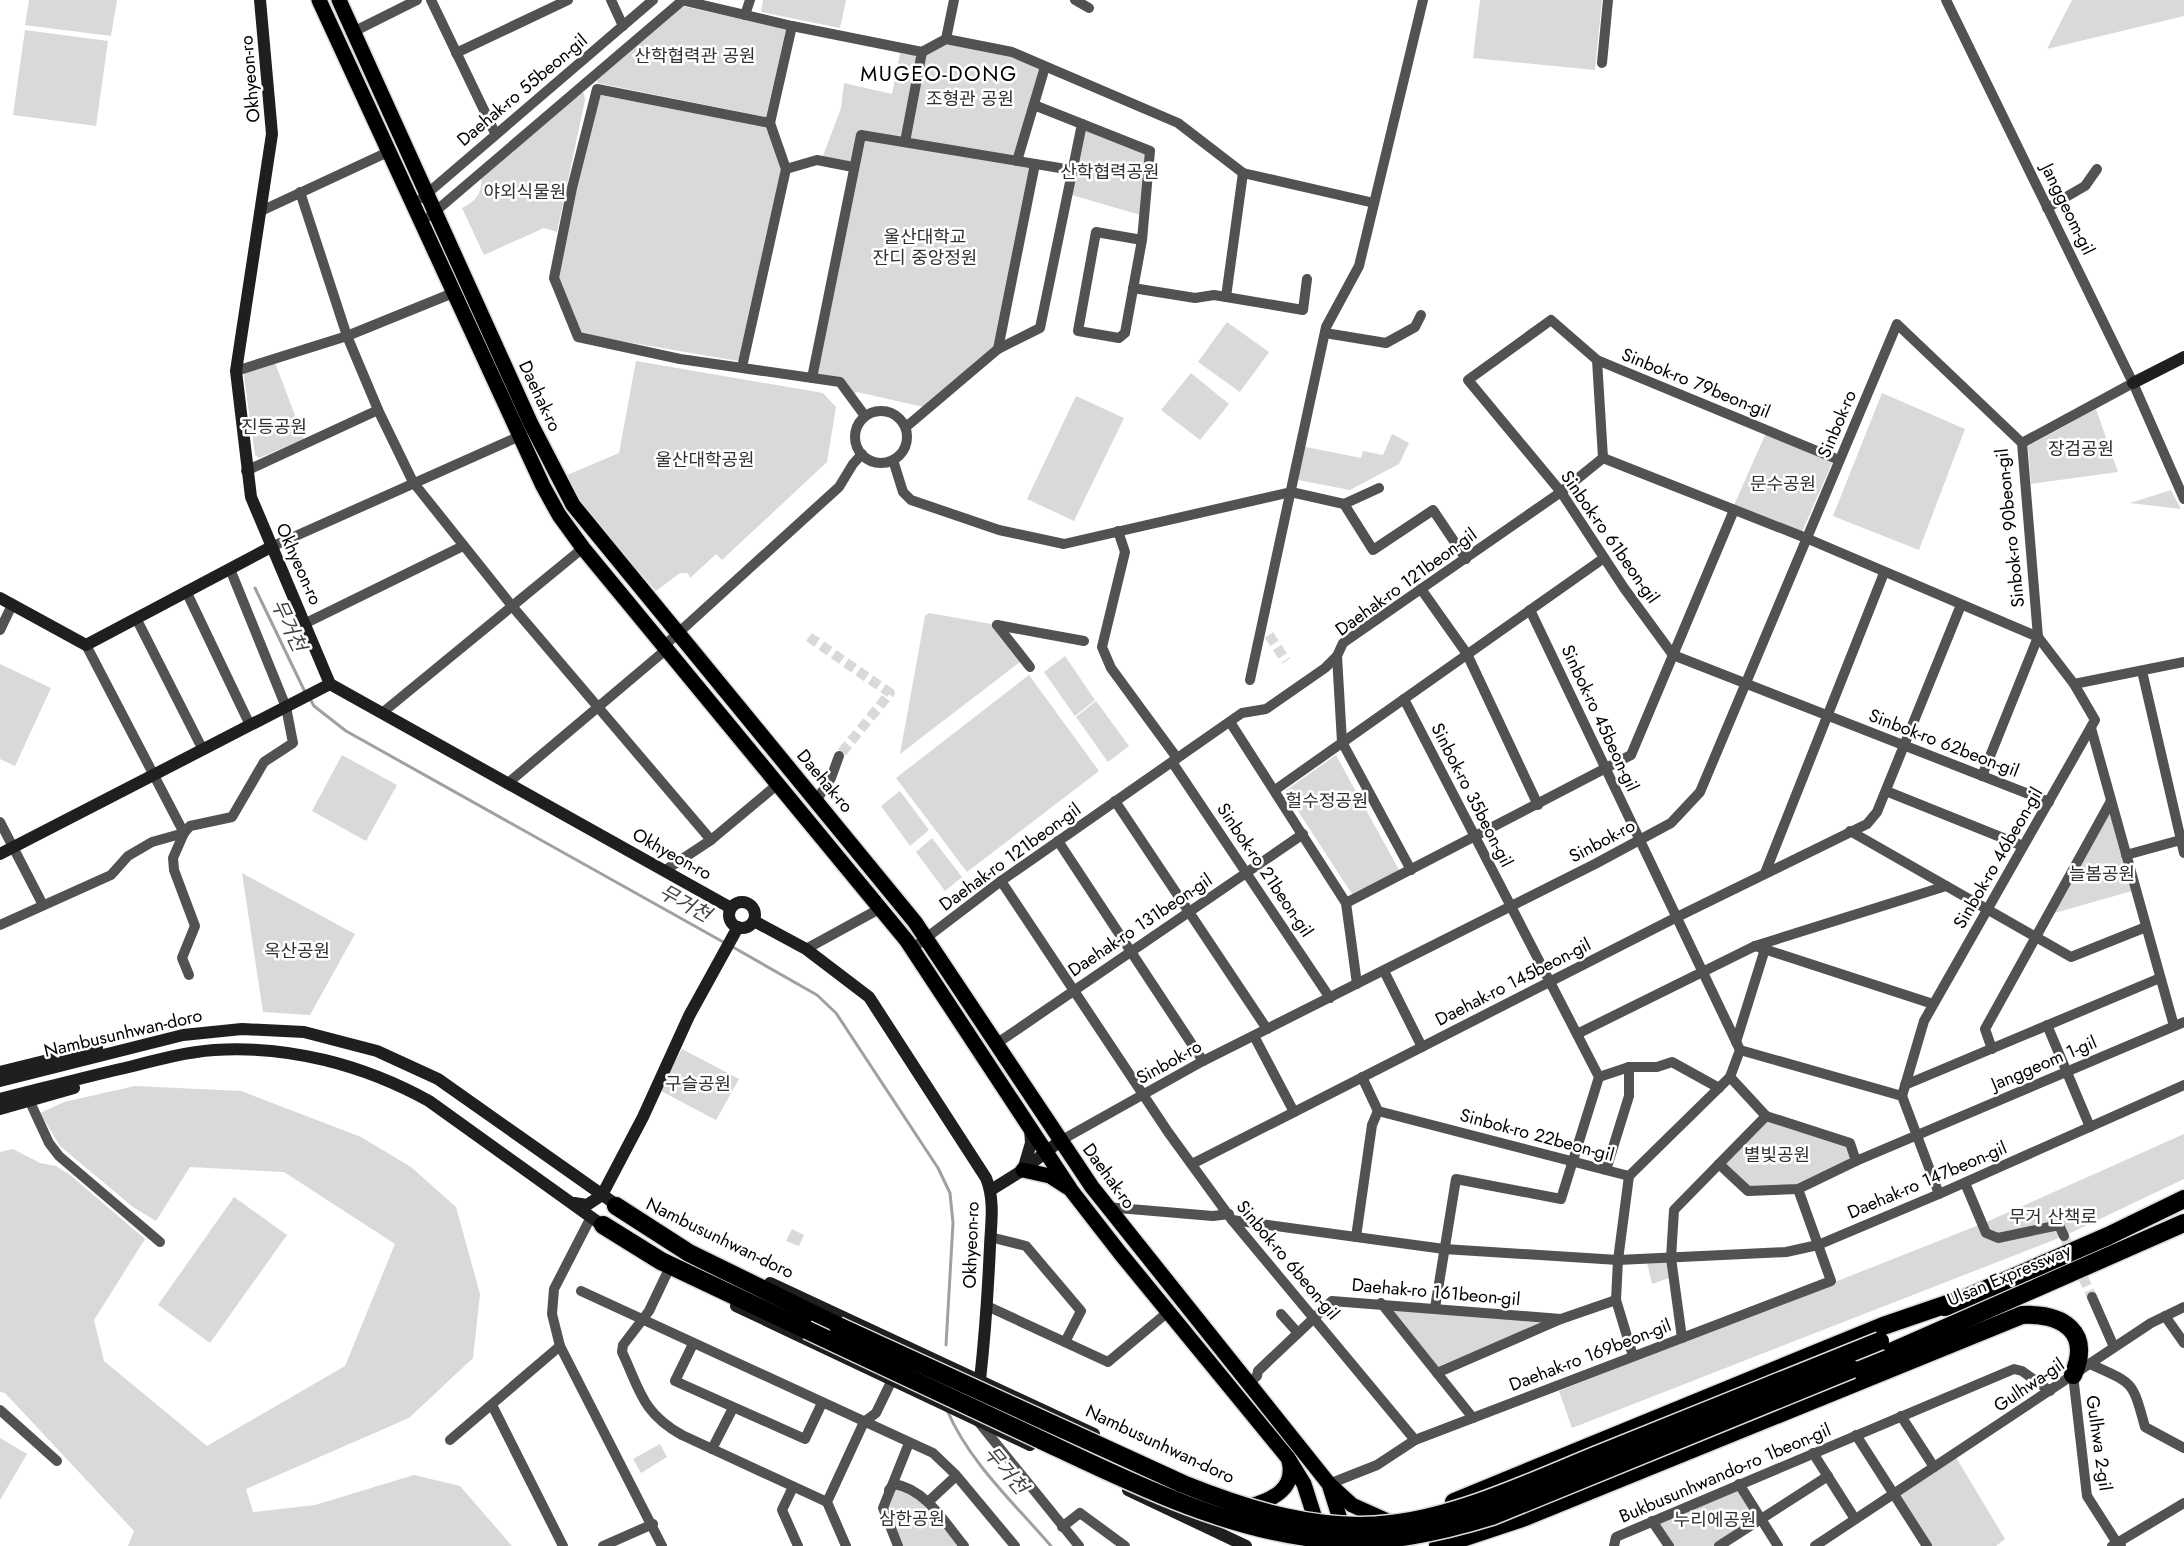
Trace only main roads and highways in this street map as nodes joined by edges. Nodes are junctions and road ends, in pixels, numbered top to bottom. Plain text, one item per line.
1 (260, 0) edge
2 (319, 0) edge
3 (339, 0) edge
4 (2184, 357) edge
5 (2133, 383) road end
6 (271, 547) junction
7 (633, 579) junction
8 (620, 591) junction
9 (0, 598) edge
10 (330, 684) junction
11 (727, 693) junction
12 (713, 704) junction
13 (0, 854) edge
14 (731, 908) junction
15 (754, 921) junction
16 (736, 931) junction
17 (213, 1030) junction
18 (213, 1050) junction
19 (0, 1072) edge
20 (0, 1082) edge
21 (0, 1099) edge
22 (0, 1109) edge
23 (1030, 1127) junction
24 (1060, 1141) junction
25 (1046, 1151) junction
26 (1023, 1170) junction
27 (991, 1190) junction
28 (1071, 1190) junction
29 (2184, 1199) edge
30 (609, 1200) junction
31 (572, 1203) junction
32 (597, 1221) junction
33 (2184, 1223) edge
34 (1960, 1310) junction
35 (2073, 1375) road end
36 (980, 1380) junction
37 (1842, 1387) junction
38 (1288, 1458) junction
39 (1329, 1484) junction
40 (1250, 1506) junction
41 (1390, 1522) junction
42 (1241, 1544) edge
43 (1444, 1545) edge
44 (1316, 1546) edge
45 (1324, 1546) edge
46 (1347, 1546) edge

1 - 6 main road, Okhyeon-ro
2 - 8 main road, Daehak-ro
3 - 7 main road, Daehak-ro
4 - 5 main road
6 - 9 main road
6 - 10 main road, Okhyeon-ro
7 - 8 main road
7 - 11 main road, Daehak-ro
8 - 12 main road, Daehak-ro
10 - 13 main road
10 - 14 main road, Okhyeon-ro
11 - 12 main road
11 - 24 main road, Daehak-ro
12 - 23 main road, Daehak-ro
14 - 15 main road
14 - 16 main road
15 - 16 main road
15 - 27 main road, Okhyeon-ro
16 - 30 main road
17 - 19 main road
17 - 20 main road, Nambusunhwan-doro
17 - 30 main road, Nambusunhwan-doro
18 - 21 main road, Nambusunhwan-doro
18 - 22 main road
18 - 31 main road, Nambusunhwan-doro
23 - 25 main road, Daehak-ro
23 - 26 main road
24 - 25 main road
24 - 39 main road, Daehak-ro
25 - 26 main road
25 - 28 main road, Daehak-ro
26 - 27 main road
26 - 28 main road
27 - 36 main road, Okhyeon-ro
28 - 38 main road, Daehak-ro
29 - 34 highway, Ulsan Expressway
30 - 31 main road
30 - 34 highway, Ulsan Expressway, bridge
30 - 36 main road, Nambusunhwan-doro
31 - 32 main road, Nambusunhwan-doro
32 - 34 highway, Ulsan Expressway, bridge
32 - 42 main road, Nambusunhwan-doro
33 - 34 highway, Ulsan Expressway
34 - 37 highway
34 - 41 highway
35 - 37 highway
36 - 40 main road, Nambusunhwan-doro
37 - 43 highway
38 - 40 main road
38 - 45 main road, Daehak-ro
39 - 41 main road
39 - 46 main road, Daehak-ro
40 - 44 main road, Nambusunhwan-doro
41 - 46 highway

